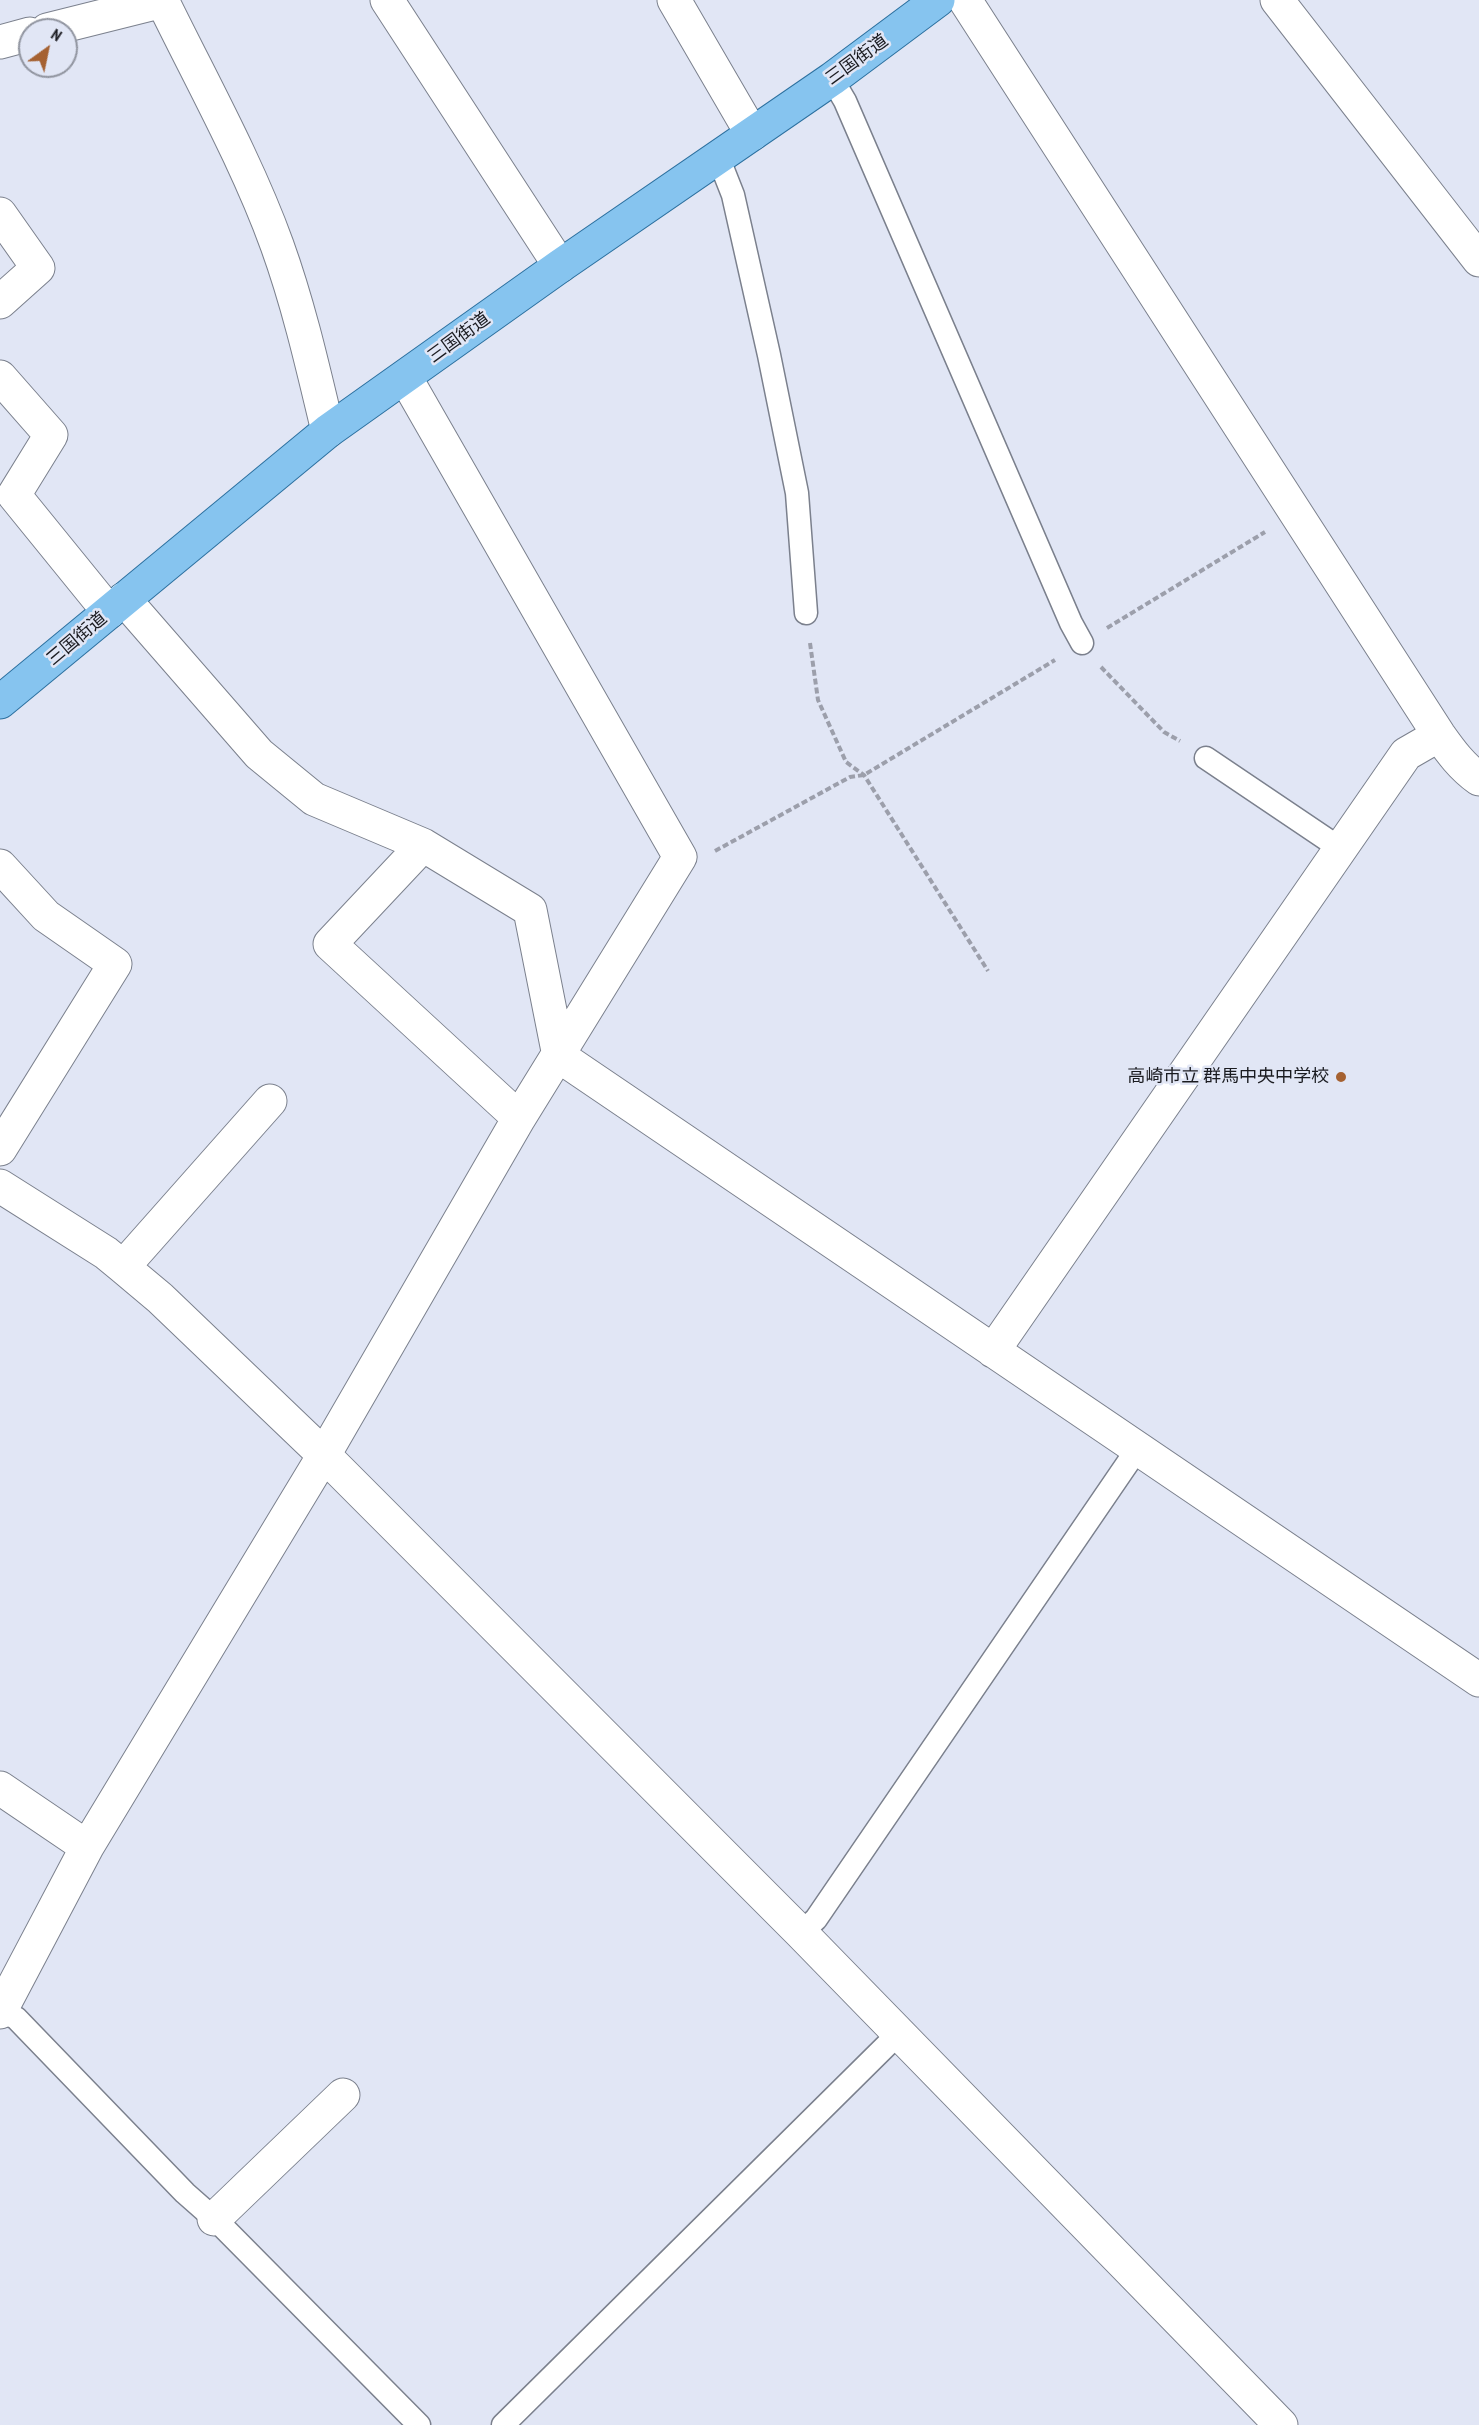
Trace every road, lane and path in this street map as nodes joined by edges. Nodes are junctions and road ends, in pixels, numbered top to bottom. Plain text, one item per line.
1 (387, 0) edge
2 (674, 0) edge
3 (938, 0) edge
4 (965, 0) edge
5 (1276, 0) edge
6 (163, 1) edge
7 (78, 22) edge
8 (18, 37) edge
9 (0, 42) edge
10 (832, 79) junction
11 (752, 134) junction
12 (718, 157) junction
13 (0, 214) edge
14 (1479, 260) edge
15 (560, 266) junction
16 (0, 302) edge
17 (0, 377) edge
18 (405, 377) junction
19 (328, 431) junction
20 (117, 606) junction
21 (806, 613) joint
22 (1082, 643) joint
23 (0, 702) edge
24 (1439, 735) junction
25 (1206, 758) joint
26 (864, 775) junction
27 (1479, 779) edge
28 (423, 845) junction
29 (1341, 849) junction
30 (680, 857) junction
31 (0, 866) edge
32 (988, 971) dead end
33 (559, 1056) junction
34 (270, 1101) dead end
35 (519, 1118) junction
36 (0, 1149) edge
37 (0, 1186) edge
38 (123, 1267) junction
39 (993, 1351) junction
40 (1138, 1448) junction
41 (324, 1455) junction
42 (1479, 1680) edge
43 (0, 1788) edge
44 (87, 1847) junction
45 (801, 1933) junction
46 (0, 2011) edge
47 (898, 2034) junction
48 (343, 2095) dead end
49 (214, 2218) junction
50 (418, 2425) edge
51 (503, 2425) edge
52 (1281, 2425) edge

1 - 15 street
2 - 11 street
3 - 10 main road, 三国街道
4 - 24 street
5 - 14 street
6 - 7 street
6 - 19 street
8 - 9 street
10 - 11 main road, 三国街道
10 - 22 lane
11 - 12 main road, 三国街道
12 - 15 main road, 三国街道
12 - 21 lane
13 - 16 street
15 - 18 main road, 三国街道
17 - 20 street
18 - 19 main road, 三国街道
18 - 30 street
19 - 20 main road, 三国街道
20 - 23 main road, 三国街道
20 - 28 street
21 - 26 path
22 - 25 path
24 - 27 street
24 - 29 street
25 - 29 lane
26 - 30 path
26 - 32 path
28 - 33 street
28 - 35 street
29 - 39 street
30 - 33 street
31 - 36 street
33 - 35 street
33 - 39 street
34 - 38 street
35 - 41 street
37 - 38 street
38 - 41 street
39 - 40 street
40 - 42 street
40 - 45 lane
41 - 44 street
41 - 45 street
43 - 44 street
44 - 46 street
45 - 47 street
46 - 49 lane
47 - 51 lane
47 - 52 street
48 - 49 street
49 - 50 lane

